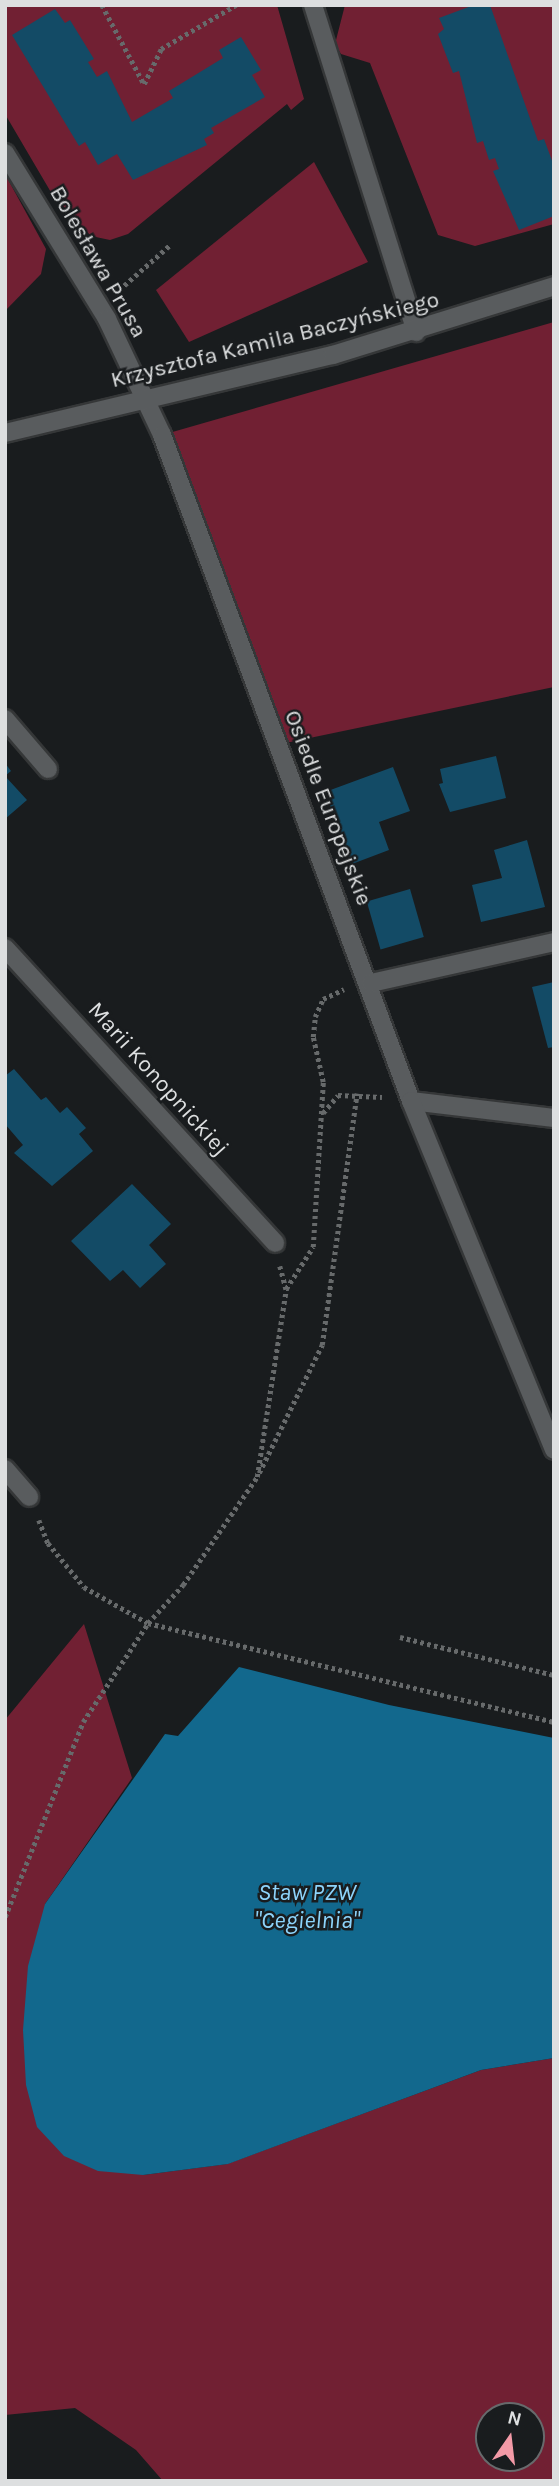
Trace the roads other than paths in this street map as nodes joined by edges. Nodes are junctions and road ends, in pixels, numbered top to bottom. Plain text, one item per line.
1 (313, 5) edge
2 (5, 153) edge
3 (554, 286) edge
4 (416, 332) junction
5 (146, 398) junction
6 (5, 433) edge
7 (5, 719) edge
8 (48, 769) dead end
9 (554, 942) edge
10 (5, 948) edge
11 (371, 983) junction
12 (411, 1101) junction
13 (554, 1118) edge
14 (275, 1243) dead end
15 (554, 1450) edge
16 (5, 1469) edge
17 (29, 1497) road end

1 - 4 street
2 - 5 street, Bolesława Prusa
3 - 4 street, Krzysztofa Kamila Baczyńskiego
4 - 5 street, Krzysztofa Kamila Baczyńskiego
5 - 6 street, Krzysztofa Kamila Baczyńskiego
5 - 11 street, Osiedle Europejskie
7 - 8 street
9 - 11 street
10 - 14 street, Marii Konopnickiej
11 - 12 street, Osiedle Europejskie
12 - 13 street
12 - 15 street, Osiedle Europejskie
16 - 17 street

